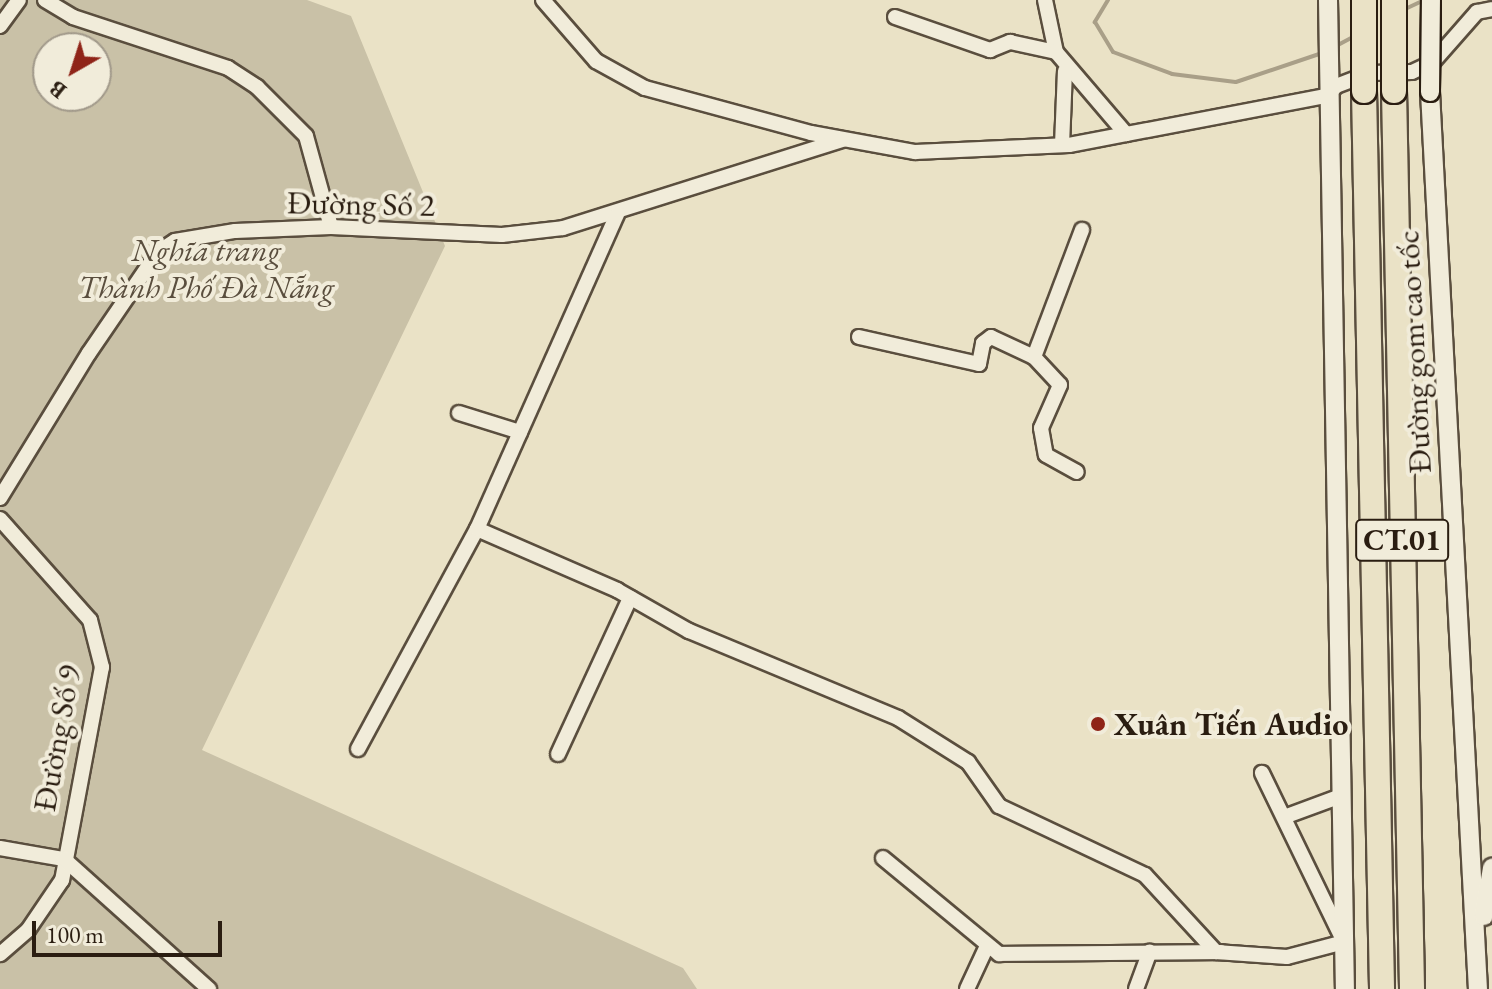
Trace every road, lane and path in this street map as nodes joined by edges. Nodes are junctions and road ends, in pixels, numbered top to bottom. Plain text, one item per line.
1 (19, 0) edge
2 (45, 0) edge
3 (543, 0) edge
4 (1045, 0) edge
5 (1328, 0) edge
6 (1364, 0) edge
7 (1394, 0) edge
8 (1431, 0) edge
9 (1492, 9) edge
10 (895, 17) dead end
11 (0, 26) edge
12 (1056, 52) junction
13 (1065, 71) dead end
14 (1327, 93) junction
15 (1126, 134) junction
16 (845, 139) junction
17 (1062, 145) junction
18 (617, 214) junction
19 (331, 227) junction
20 (1082, 230) dead end
21 (859, 337) dead end
22 (1034, 357) junction
23 (459, 413) dead end
24 (520, 432) junction
25 (1077, 472) dead end
26 (0, 498) edge
27 (0, 519) edge
28 (477, 529) junction
29 (630, 598) junction
30 (358, 749) dead end
31 (558, 754) dead end
32 (1262, 773) dead end
33 (1341, 796) junction
34 (1284, 817) junction
35 (0, 848) edge
36 (883, 858) dead end
37 (64, 859) junction
38 (1492, 868) edge
39 (1488, 897) edge
40 (1344, 942) junction
41 (986, 948) junction
42 (1150, 951) junction
43 (1242, 953) junction
44 (0, 954) edge
45 (1487, 956) edge
46 (209, 989) edge
47 (967, 989) edge
48 (1136, 989) edge
49 (1345, 989) edge
50 (1382, 989) edge
51 (1412, 989) edge
52 (1480, 989) edge

1 - 11 street
2 - 19 street
3 - 16 street
4 - 12 street
5 - 14 main road
6 - 50 highway, CT.01, bridge
7 - 51 highway, CT.01, bridge
8 - 52 main road, Đường gom cao tốc, bridge
9 - 14 street
10 - 12 street
12 - 15 street
13 - 17 street
14 - 15 street
14 - 33 main road
15 - 17 street
16 - 17 street
16 - 18 street, Đường Số 2
18 - 19 street, Đường Số 2
18 - 24 street
19 - 26 street, Đường Số 2
20 - 22 street
21 - 22 street
22 - 25 street
23 - 24 street
24 - 28 street
27 - 37 street, Đường Số 9
28 - 29 street
28 - 30 street
29 - 31 street
29 - 43 street
32 - 34 street
33 - 34 street
33 - 40 main road
34 - 40 street
35 - 37 street
36 - 41 street
37 - 44 street, Đường Số 9
37 - 46 street
38 - 39 main road
39 - 45 main road
40 - 43 street
40 - 49 main road
41 - 42 street
41 - 47 street
42 - 43 street
42 - 48 street
45 - 52 main road

